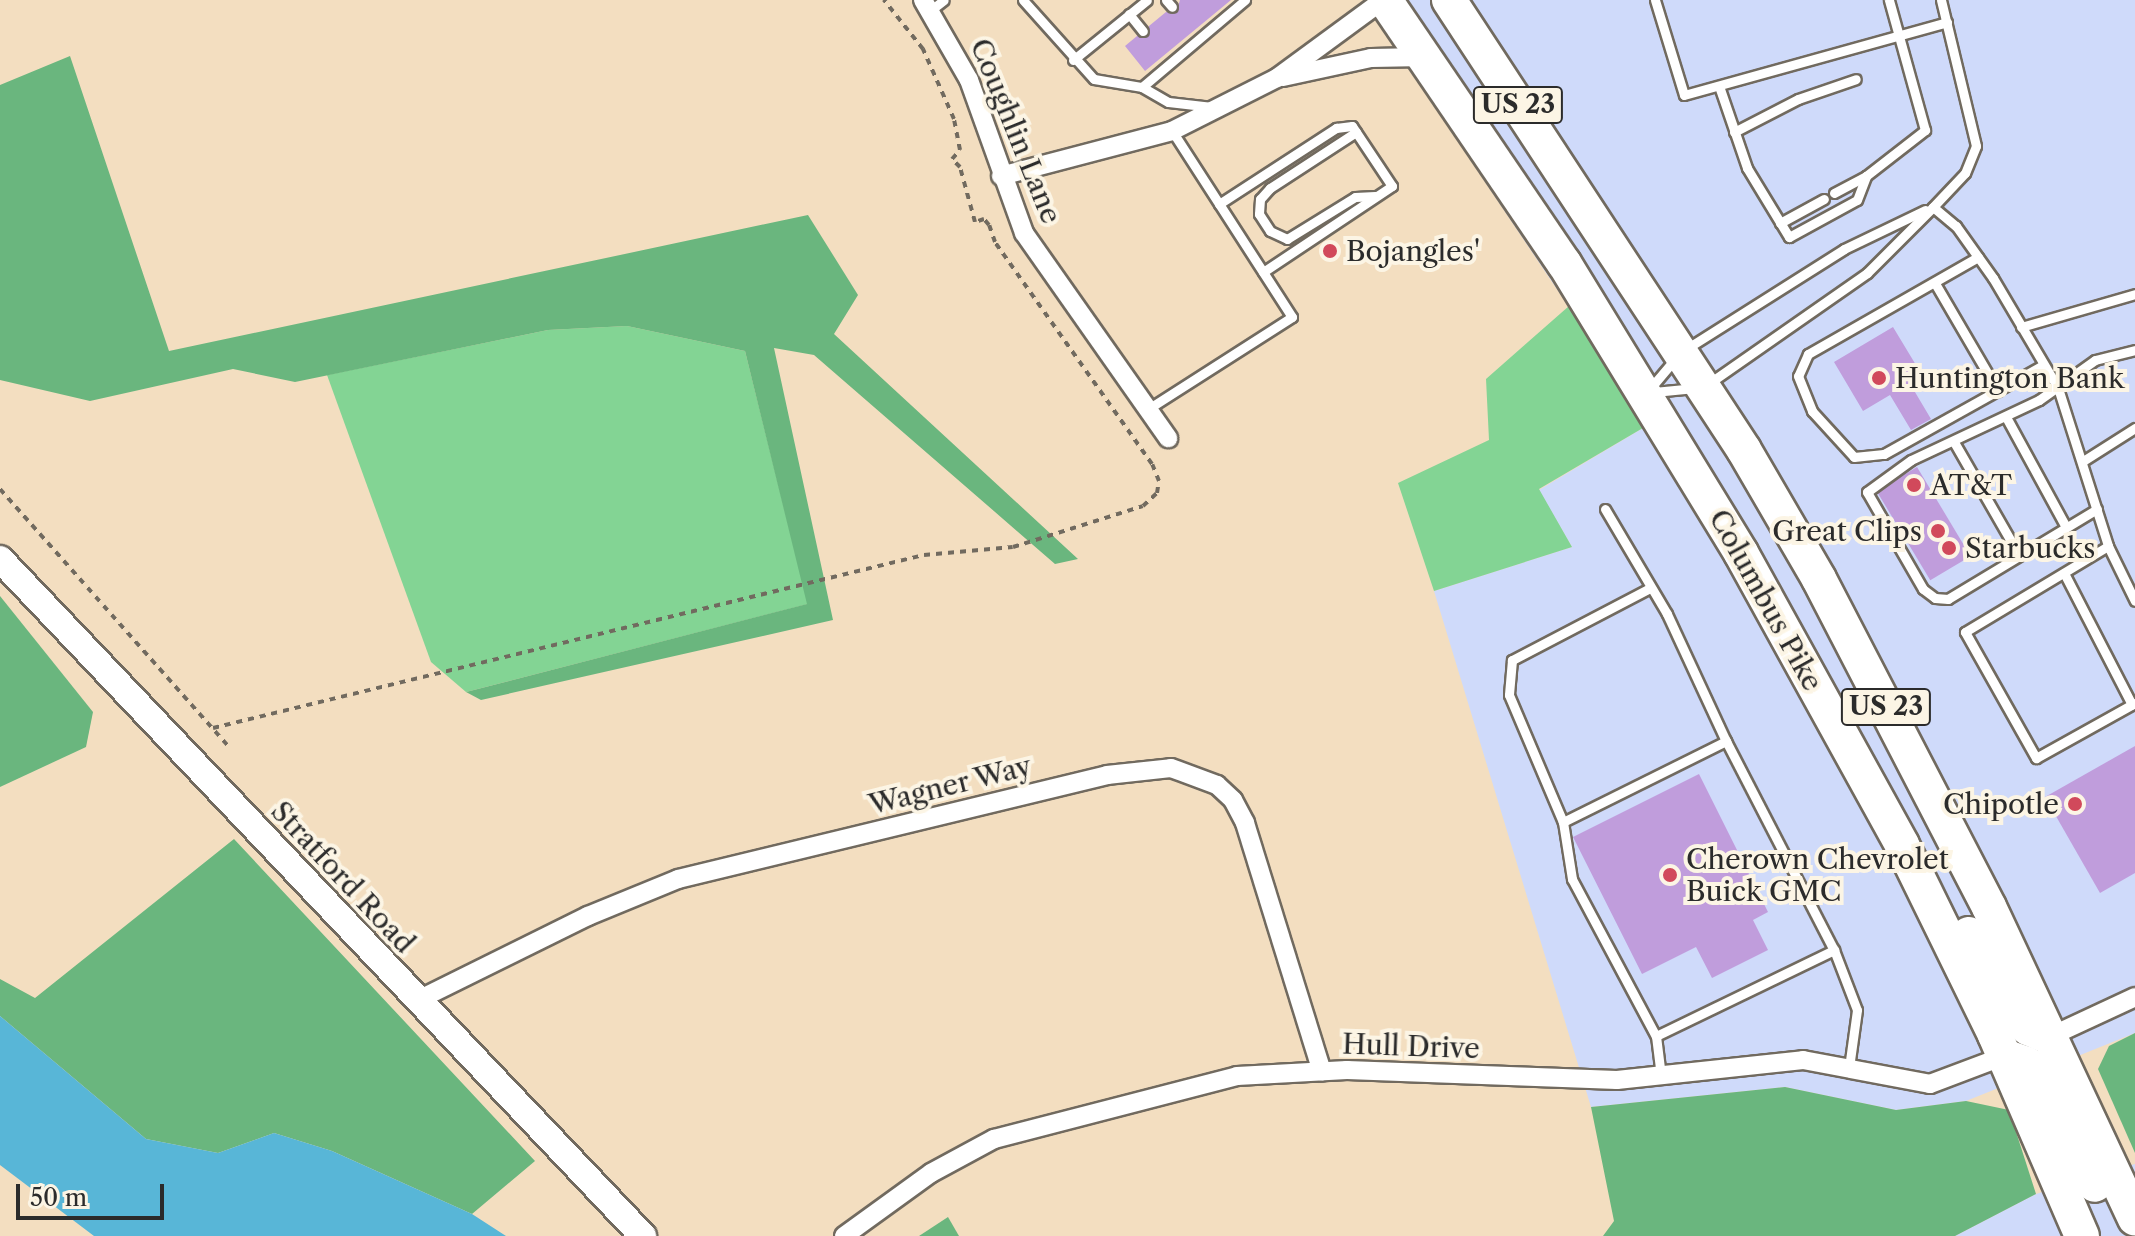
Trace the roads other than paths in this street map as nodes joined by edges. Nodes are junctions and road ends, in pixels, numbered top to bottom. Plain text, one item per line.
1 (1023, 0) edge
2 (1147, 0) edge
3 (1245, 0) edge
4 (1384, 0) edge
5 (1449, 0) edge
6 (1655, 0) edge
7 (1889, 0) edge
8 (1941, 0) edge
9 (933, 3) edge
10 (1220, 9) dead end
11 (1129, 14) junction
12 (1227, 18) junction
13 (1947, 22) junction
14 (1143, 31) dead end
15 (1193, 31) dead end
16 (1900, 36) junction
17 (1200, 40) junction
18 (1424, 57) junction
19 (1073, 60) junction
20 (1277, 78) junction
21 (1856, 79) dead end
22 (1719, 86) junction
23 (1142, 87) junction
24 (1220, 108) junction
25 (1172, 131) junction
26 (1356, 132) junction
27 (1734, 132) junction
28 (1001, 176) junction
29 (1866, 176) junction
30 (1834, 193) dead end
31 (1377, 196) junction
32 (1824, 199) dead end
33 (1219, 204) junction
34 (1933, 207) junction
35 (1780, 223) junction
36 (1978, 257) junction
37 (1263, 272) junction
38 (1936, 285) junction
39 (2135, 294) edge
40 (2021, 327) junction
41 (2135, 350) edge
42 (1681, 352) junction
43 (2043, 365) junction
44 (1704, 388) junction
45 (2058, 388) junction
46 (1998, 391) junction
47 (1646, 393) junction
48 (1148, 409) junction
49 (2006, 417) junction
50 (2134, 431) edge
51 (1168, 438) dead end
52 (1954, 442) junction
53 (2083, 461) junction
54 (1605, 509) dead end
55 (2097, 509) junction
56 (2066, 527) junction
57 (2108, 546) junction
58 (2019, 555) junction
59 (0, 559) edge
60 (2064, 573) junction
61 (1650, 588) junction
62 (2135, 601) edge
63 (2134, 704) edge
64 (1726, 741) junction
65 (1880, 803) junction
66 (1563, 822) junction
67 (1834, 950) junction
68 (2135, 997) edge
69 (416, 1001) junction
70 (1656, 1036) junction
71 (2049, 1037) junction
72 (2004, 1056) junction
73 (1849, 1068) junction
74 (1322, 1071) junction
75 (1661, 1078) junction
76 (2135, 1219) edge
77 (643, 1236) edge
78 (844, 1236) edge
79 (2082, 1236) edge
80 (2120, 1236) edge

1 - 19 lane
2 - 11 lane
3 - 12 lane
4 - 18 highway, Columbus Pike / US 23
4 - 20 street
5 - 42 highway, Columbus Pike / US 23
6 - 22 lane
7 - 16 lane
8 - 13 lane
9 - 28 street, Coughlin Lane
10 - 12 lane
11 - 14 lane
11 - 19 lane
12 - 17 lane
13 - 16 lane
13 - 34 lane
15 - 17 lane
16 - 22 lane
16 - 29 lane
17 - 23 lane
18 - 20 street
18 - 47 highway, Columbus Pike / US 23
19 - 23 lane
20 - 24 street
21 - 27 lane
22 - 27 lane
23 - 24 lane
24 - 25 street
25 - 28 street
25 - 33 lane
26 - 31 lane
26 - 31 lane
26 - 33 lane
27 - 35 lane
28 - 48 street, Coughlin Lane
29 - 30 lane
29 - 35 lane
31 - 37 lane
32 - 35 lane
33 - 37 lane
34 - 36 lane
34 - 42 lane
34 - 44 lane
36 - 38 lane
36 - 40 lane
37 - 48 lane
38 - 46 lane
38 - 46 lane
39 - 40 lane
40 - 43 lane
41 - 45 lane
42 - 44 highway, Columbus Pike / US 23
42 - 47 lane
43 - 45 lane
43 - 46 lane
44 - 47 lane
44 - 71 highway, Columbus Pike / US 23
45 - 49 lane
45 - 53 lane
47 - 65 highway, Columbus Pike / US 23
48 - 51 street, Coughlin Lane
49 - 52 lane
49 - 56 lane
50 - 53 lane
52 - 58 lane
52 - 58 lane
53 - 55 lane
54 - 61 lane
55 - 56 lane
55 - 57 lane
56 - 58 lane
57 - 60 lane
57 - 62 lane
59 - 69 street, Stratford Road
60 - 63 lane
60 - 63 lane
61 - 64 lane
61 - 66 lane
64 - 66 lane
64 - 67 lane
65 - 71 highway
65 - 72 highway, Columbus Pike / US 23
66 - 70 lane
67 - 70 lane
67 - 73 lane
68 - 71 street
69 - 74 street, Wagner Way
69 - 77 street, Stratford Road
70 - 75 lane
71 - 76 highway, Columbus Pike / US 23
72 - 73 street, Hull Drive
72 - 79 highway, Columbus Pike / US 23
72 - 80 highway
73 - 75 street, Hull Drive
74 - 75 street, Hull Drive
74 - 78 street, Hull Drive

